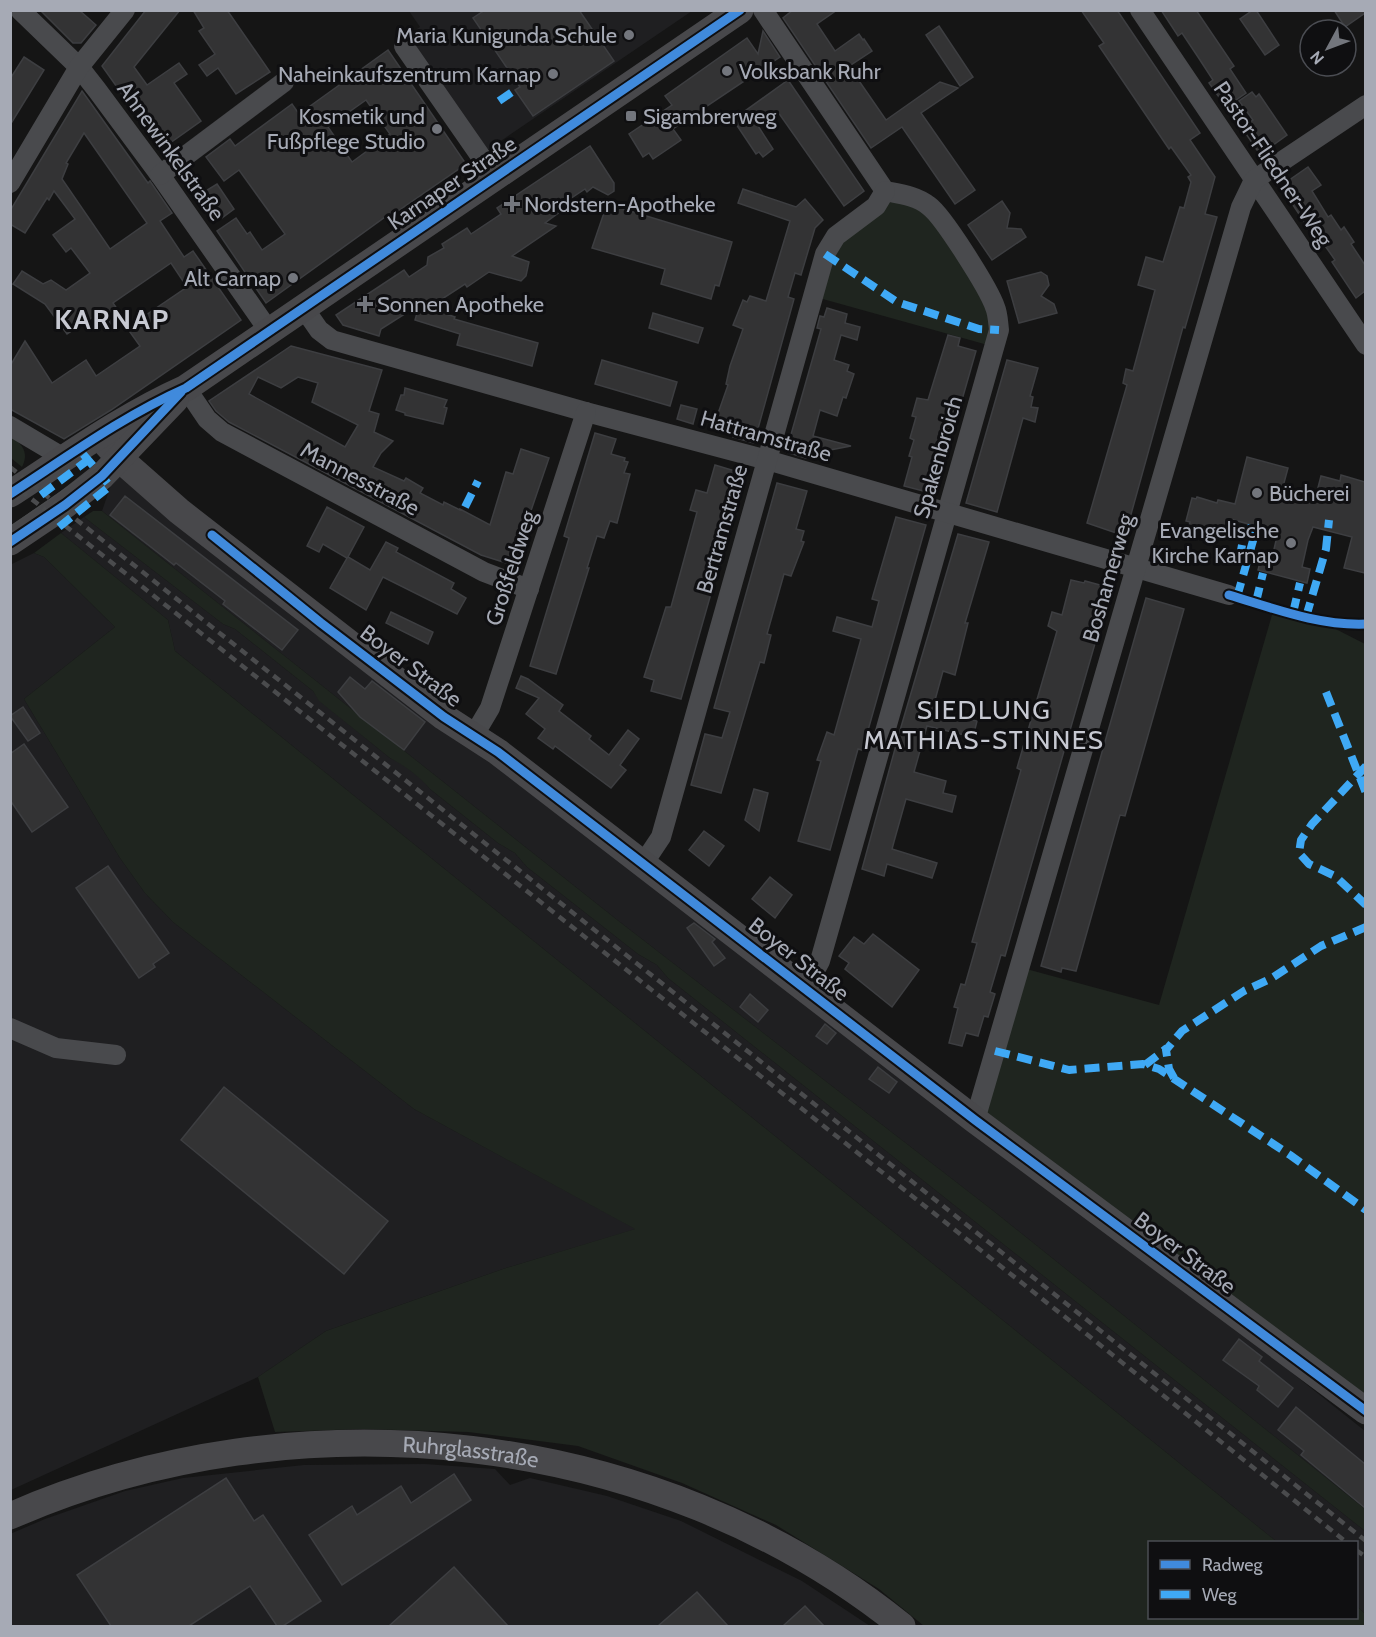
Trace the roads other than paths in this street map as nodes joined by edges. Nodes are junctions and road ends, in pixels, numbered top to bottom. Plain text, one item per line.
1 (21, 10) edge
2 (125, 10) edge
3 (740, 10) edge
4 (763, 10) edge
5 (1140, 10) edge
6 (404, 46) dead end
7 (79, 67) junction
8 (284, 82) dead end
9 (1365, 105) edge
10 (160, 176) junction
11 (495, 177) junction
12 (1254, 180) junction
13 (10, 183) edge
14 (885, 191) junction
15 (303, 307) junction
16 (269, 331) junction
17 (1365, 345) edge
18 (186, 388) junction
19 (586, 412) junction
20 (10, 426) edge
21 (99, 436) junction
22 (64, 458) junction
23 (120, 459) junction
24 (767, 460) junction
25 (10, 494) edge
26 (946, 513) junction
27 (10, 542) edge
28 (1137, 567) junction
29 (529, 589) junction
30 (1229, 595) dead end
31 (474, 735) junction
32 (643, 864) junction
33 (805, 989) junction
34 (10, 1028) edge
35 (116, 1055) dead end
36 (975, 1120) junction
37 (1365, 1411) edge
38 (10, 1516) edge
39 (902, 1626) edge

1 - 7 street, Ahnewinkelstraße
2 - 7 street
3 - 11 street, Karnaper Straße
4 - 14 street
5 - 12 street, Pastor-Fliedner-Weg
6 - 11 street
7 - 10 street, Ahnewinkelstraße
7 - 13 street
8 - 10 street
9 - 12 street
10 - 16 street, Ahnewinkelstraße
11 - 15 street, Karnaper Straße
12 - 17 street, Pastor-Fliedner-Weg
12 - 28 street, Boshamerweg
14 - 24 street, Bertramstraße
14 - 26 street, Spakenbroich
15 - 16 street, Karnaper Straße
15 - 19 street, Hattramstraße
16 - 18 street, Karnaper Straße
18 - 21 street, Karnaper Straße
18 - 23 street, Karnaper Straße
18 - 29 street, Mannesstraße
19 - 24 street, Hattramstraße
19 - 29 street, Großfeldweg
20 - 22 street
21 - 22 street, Karnaper Straße
21 - 23 street, Boyer Straße
22 - 25 street, Karnaper Straße
23 - 27 street, Karnaper Straße
23 - 31 street, Boyer Straße
24 - 26 street, Hattramstraße
24 - 32 street, Bertramstraße
26 - 28 street, Hattramstraße
26 - 33 street, Spakenbroich
28 - 30 street, Hattramstraße
28 - 36 street, Boshamerweg
29 - 31 street, Großfeldweg
31 - 32 street, Boyer Straße
32 - 33 street, Boyer Straße
33 - 36 street, Boyer Straße
34 - 35 street
36 - 37 street, Boyer Straße
38 - 39 street, Ruhrglasstraße

